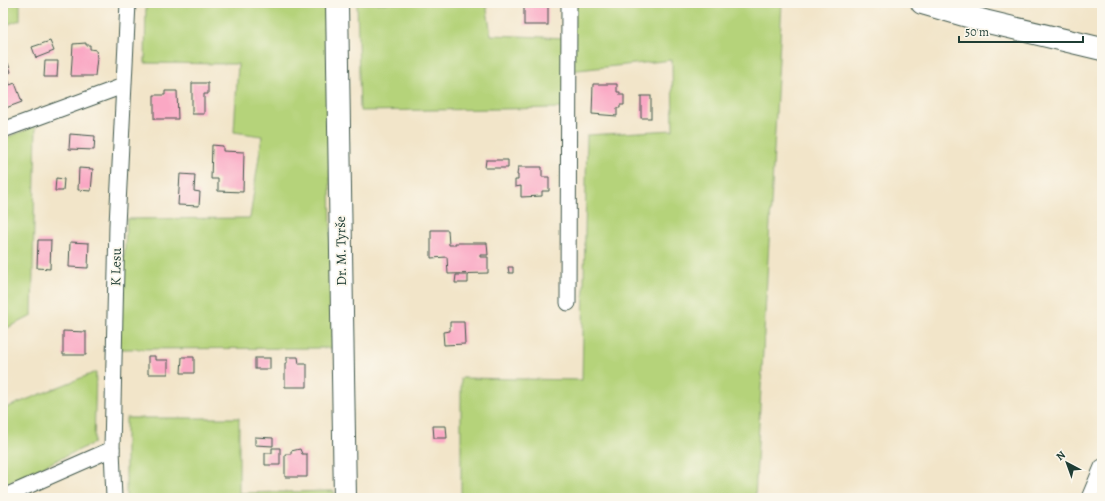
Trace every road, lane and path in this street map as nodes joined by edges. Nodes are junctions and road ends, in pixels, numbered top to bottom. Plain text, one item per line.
1 (128, 3) edge
2 (337, 3) edge
3 (569, 3) edge
4 (922, 3) edge
5 (1102, 49) edge
6 (123, 86) junction
7 (3, 130) edge
8 (568, 303) dead end
9 (112, 449) junction
10 (1102, 467) edge
11 (3, 497) edge
12 (114, 498) edge
13 (345, 498) edge
14 (1089, 498) edge

1 - 6 street, K Lesu
2 - 13 street, Dr. M. Tyrše
3 - 8 street
4 - 5 street
6 - 7 street
6 - 9 street, K Lesu
9 - 11 street
9 - 12 street, K Lesu
10 - 14 street

